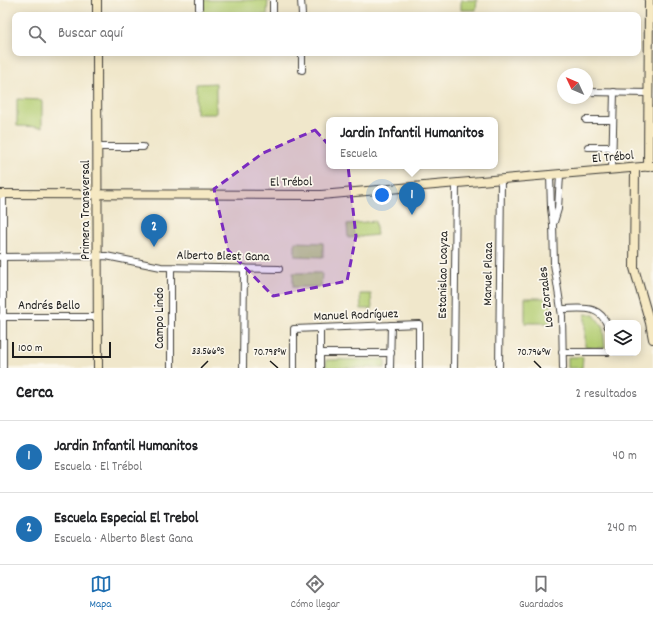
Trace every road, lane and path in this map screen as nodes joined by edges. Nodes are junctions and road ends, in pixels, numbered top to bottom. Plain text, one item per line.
1 (97, 0) edge
2 (199, 0) edge
3 (273, 0) edge
4 (301, 0) edge
5 (649, 0) edge
6 (97, 12) edge
7 (199, 12) edge
8 (272, 12) edge
9 (302, 12) edge
10 (97, 56) edge
11 (302, 56) edge
12 (302, 70) dead end
13 (593, 92) edge
14 (614, 92) junction
15 (649, 92) junction
16 (586, 120) dead end
17 (613, 120) junction
18 (98, 147) junction
19 (143, 147) dead end
20 (588, 147) dead end
21 (612, 147) junction
22 (651, 167) edge
23 (635, 168) junction
24 (612, 170) junction
25 (560, 175) junction
26 (550, 176) junction
27 (501, 180) junction
28 (456, 183) junction
29 (2, 194) edge
30 (98, 194) junction
31 (553, 224) junction
32 (98, 256) junction
33 (2, 257) edge
34 (171, 268) junction
35 (244, 268) junction
36 (279, 268) dead end
37 (561, 309) junction
38 (2, 317) edge
39 (98, 317) junction
40 (605, 321) edge
41 (391, 325) junction
42 (320, 328) junction
43 (653, 339) edge
44 (562, 352) junction
45 (605, 352) edge
46 (320, 353) junction
47 (390, 353) junction
48 (3, 368) edge
49 (98, 368) edge
50 (171, 368) edge
51 (243, 368) edge
52 (294, 368) edge
53 (320, 368) edge
54 (390, 368) edge
55 (418, 368) edge
56 (454, 368) edge
57 (499, 368) edge
58 (563, 368) edge

1 - 6 main road
2 - 7 street
3 - 8 street
4 - 9 street
5 - 15 main road
10 - 18 main road, Primera Transversal
11 - 12 street
13 - 14 street
14 - 15 street
14 - 17 street
15 - 22 main road
16 - 17 street
17 - 21 street
18 - 19 street
18 - 30 main road, Primera Transversal
20 - 21 street
21 - 24 street
22 - 23 main road, El Trébol
23 - 24 main road, El Trébol
23 - 43 main road
24 - 25 main road, El Trébol
25 - 26 main road, El Trébol
25 - 31 street, Los Zorzales
26 - 27 main road, El Trébol
26 - 31 street, Los Zorzales
27 - 28 main road, El Trébol
27 - 57 street, Manuel Plaza
28 - 30 main road, El Trébol
28 - 56 street, Estanislao Loayza
29 - 30 main road, El Trébol
29 - 33 street
30 - 32 main road, Primera Transversal
31 - 37 street, Los Zorzales
32 - 33 street, Alberto Blest Gana
32 - 34 street, Alberto Blest Gana
32 - 39 main road, Primera Transversal
33 - 38 street
34 - 35 street, Alberto Blest Gana
34 - 50 street, Campo Lindo
35 - 36 street, Alberto Blest Gana
35 - 51 street
37 - 40 street
37 - 44 street, Los Zorzales
38 - 39 street, Andrés Bello
38 - 48 street
39 - 49 main road, Primera Transversal
41 - 42 street, Manuel Rodríguez
41 - 47 street
41 - 55 street, Manuel Rodríguez
42 - 46 street
42 - 52 street, Manuel Rodríguez
44 - 45 street
44 - 58 street, Los Zorzales
46 - 47 street
46 - 53 street
47 - 54 street

